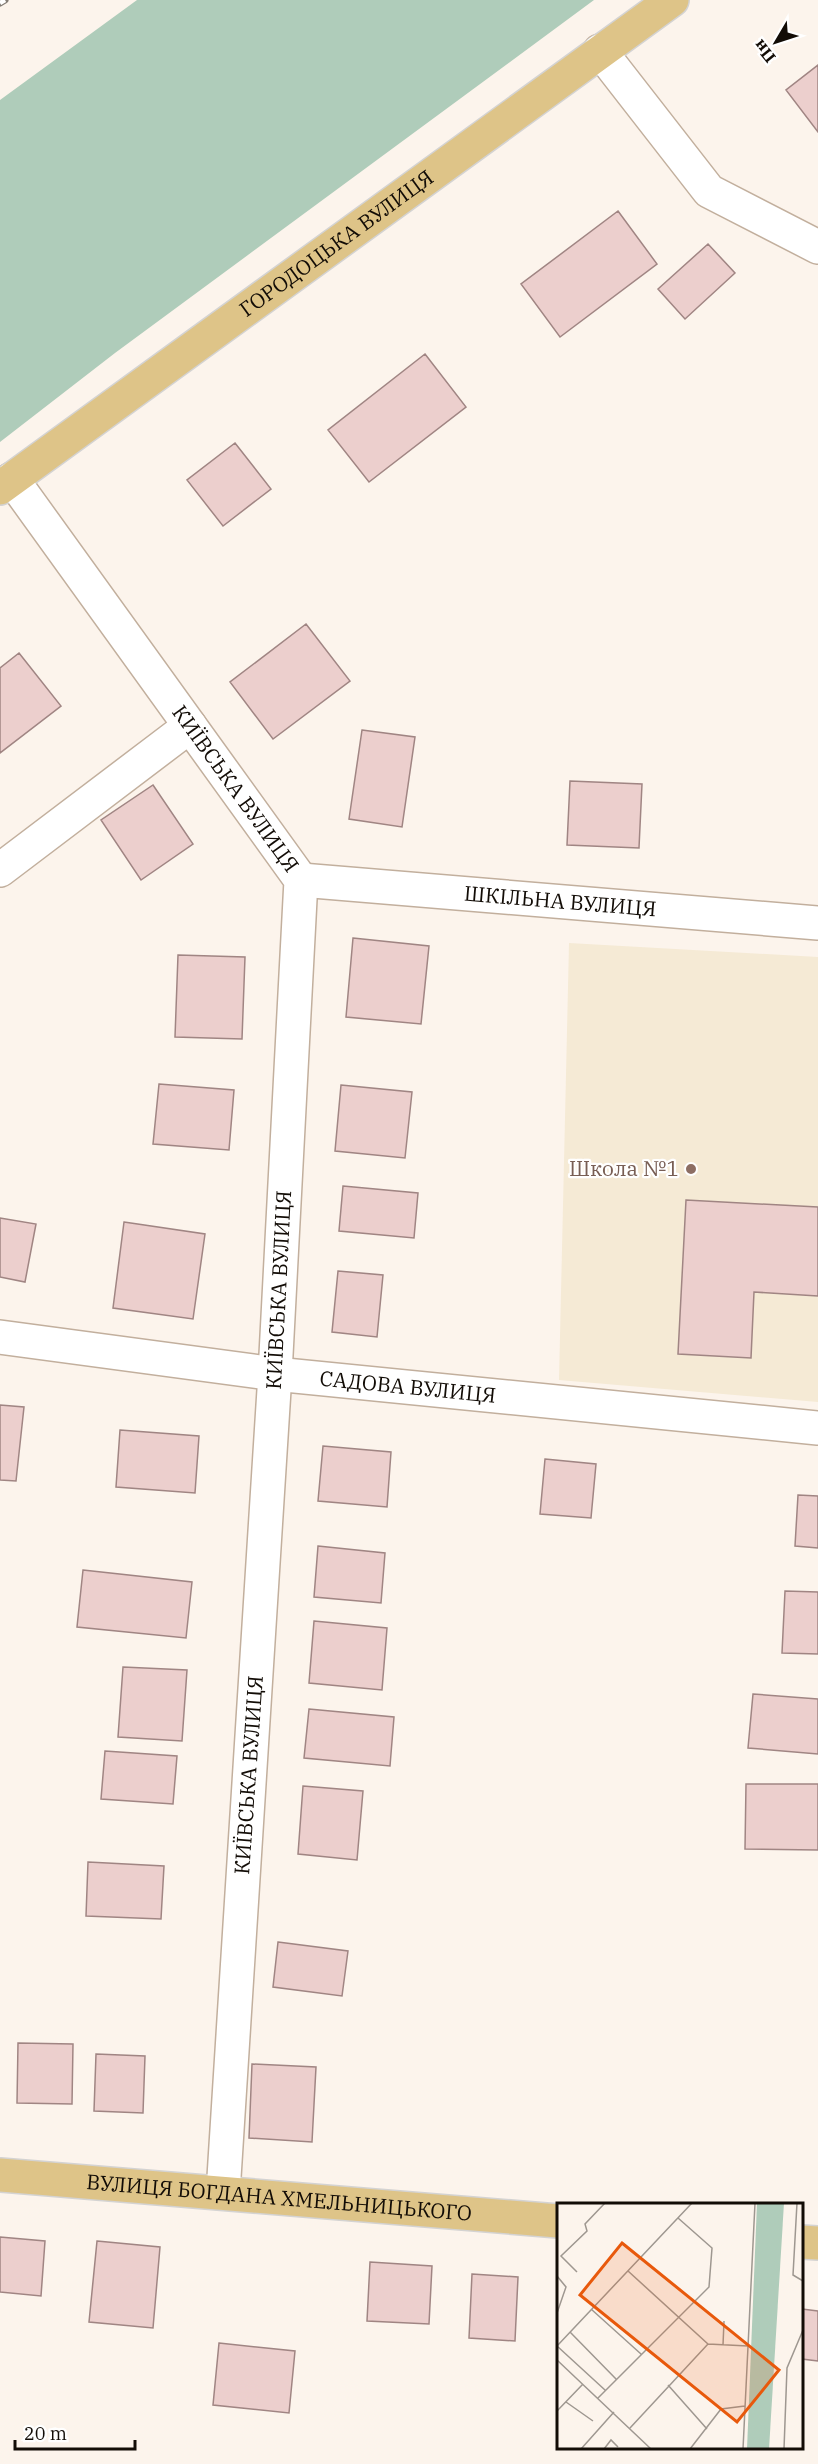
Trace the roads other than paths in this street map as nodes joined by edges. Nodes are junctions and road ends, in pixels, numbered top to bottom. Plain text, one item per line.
1 (672, 0) edge
2 (600, 51) junction
3 (818, 247) edge
4 (6, 483) edge
5 (190, 726) junction
6 (0, 870) edge
7 (301, 880) junction
8 (818, 923) edge
9 (0, 1337) edge
10 (275, 1374) junction
11 (818, 1428) edge
12 (0, 2175) edge
13 (223, 2193) junction
14 (557, 2221) edge
15 (803, 2242) edge
16 (818, 2243) edge

1 - 2 main road, ГОРОДОЦЬКА ВУЛИЦЯ
2 - 3 street
2 - 4 main road, ГОРОДОЦЬКА ВУЛИЦЯ
4 - 5 street, КИЇВСЬКА ВУЛИЦЯ
5 - 6 street
5 - 7 street, КИЇВСЬКА ВУЛИЦЯ
7 - 8 street, ШКІЛЬНА ВУЛИЦЯ
7 - 10 street, КИЇВСЬКА ВУЛИЦЯ
9 - 10 street, САДОВА ВУЛИЦЯ
10 - 11 street, САДОВА ВУЛИЦЯ
10 - 13 street, КИЇВСЬКА ВУЛИЦЯ
12 - 13 main road, ВУЛИЦЯ БОГДАНА ХМЕЛЬНИЦЬКОГО
13 - 14 main road, ВУЛИЦЯ БОГДАНА ХМЕЛЬНИЦЬКОГО
15 - 16 main road

